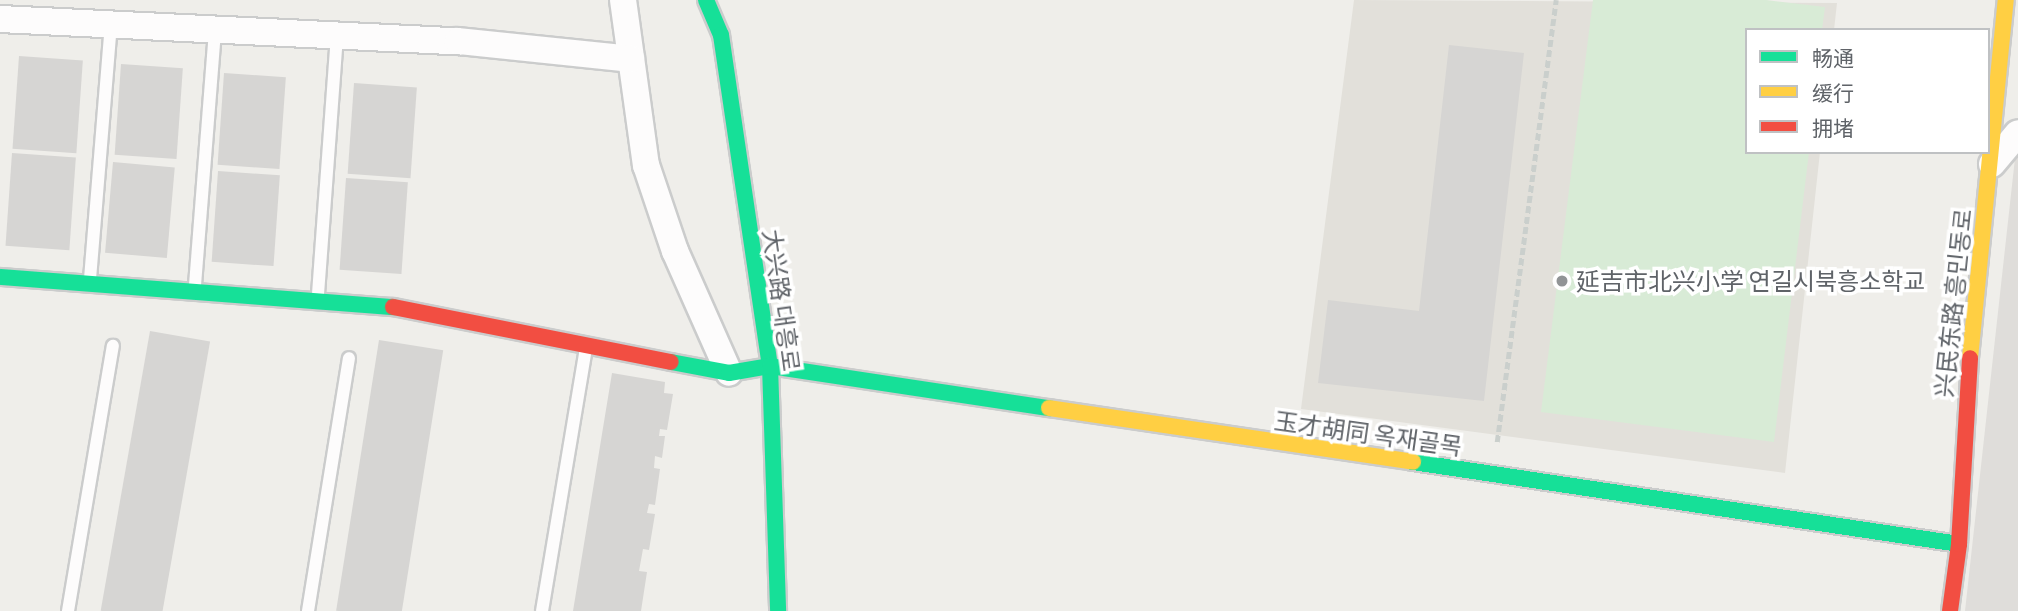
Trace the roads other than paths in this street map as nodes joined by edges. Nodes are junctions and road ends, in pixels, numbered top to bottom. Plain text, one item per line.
1 (623, 0) edge
2 (706, 0) edge
3 (2006, 0) edge
4 (0, 19) edge
5 (111, 24) junction
6 (215, 30) junction
7 (337, 36) junction
8 (631, 59) junction
9 (2018, 133) edge
10 (1992, 164) junction
11 (0, 277) edge
12 (89, 283) junction
13 (194, 289) junction
14 (318, 298) junction
15 (587, 344) junction
16 (113, 346) dead end
17 (349, 358) dead end
18 (770, 366) junction
19 (729, 373) junction
20 (1959, 544) junction
21 (68, 611) edge
22 (308, 611) edge
23 (542, 611) edge
24 (778, 611) edge
25 (1950, 611) edge

1 - 8 street
2 - 18 street, 大兴路 대흥로
3 - 10 street, 兴民东路 흥민동로
4 - 5 street
5 - 6 street
5 - 12 lane
6 - 7 street
6 - 13 lane
7 - 8 street
7 - 14 lane
8 - 19 street
9 - 10 street
10 - 20 street, 兴民东路 흥민동로
11 - 12 street
12 - 13 street
13 - 14 street
14 - 15 street
15 - 19 street
15 - 23 lane
16 - 21 lane
17 - 22 lane
18 - 19 street, 玉才胡同 옥재골목
18 - 20 street, 玉才胡同 옥재골목
18 - 24 street, 大兴路 대흥로
20 - 25 street, 兴民东路 흥민동로

